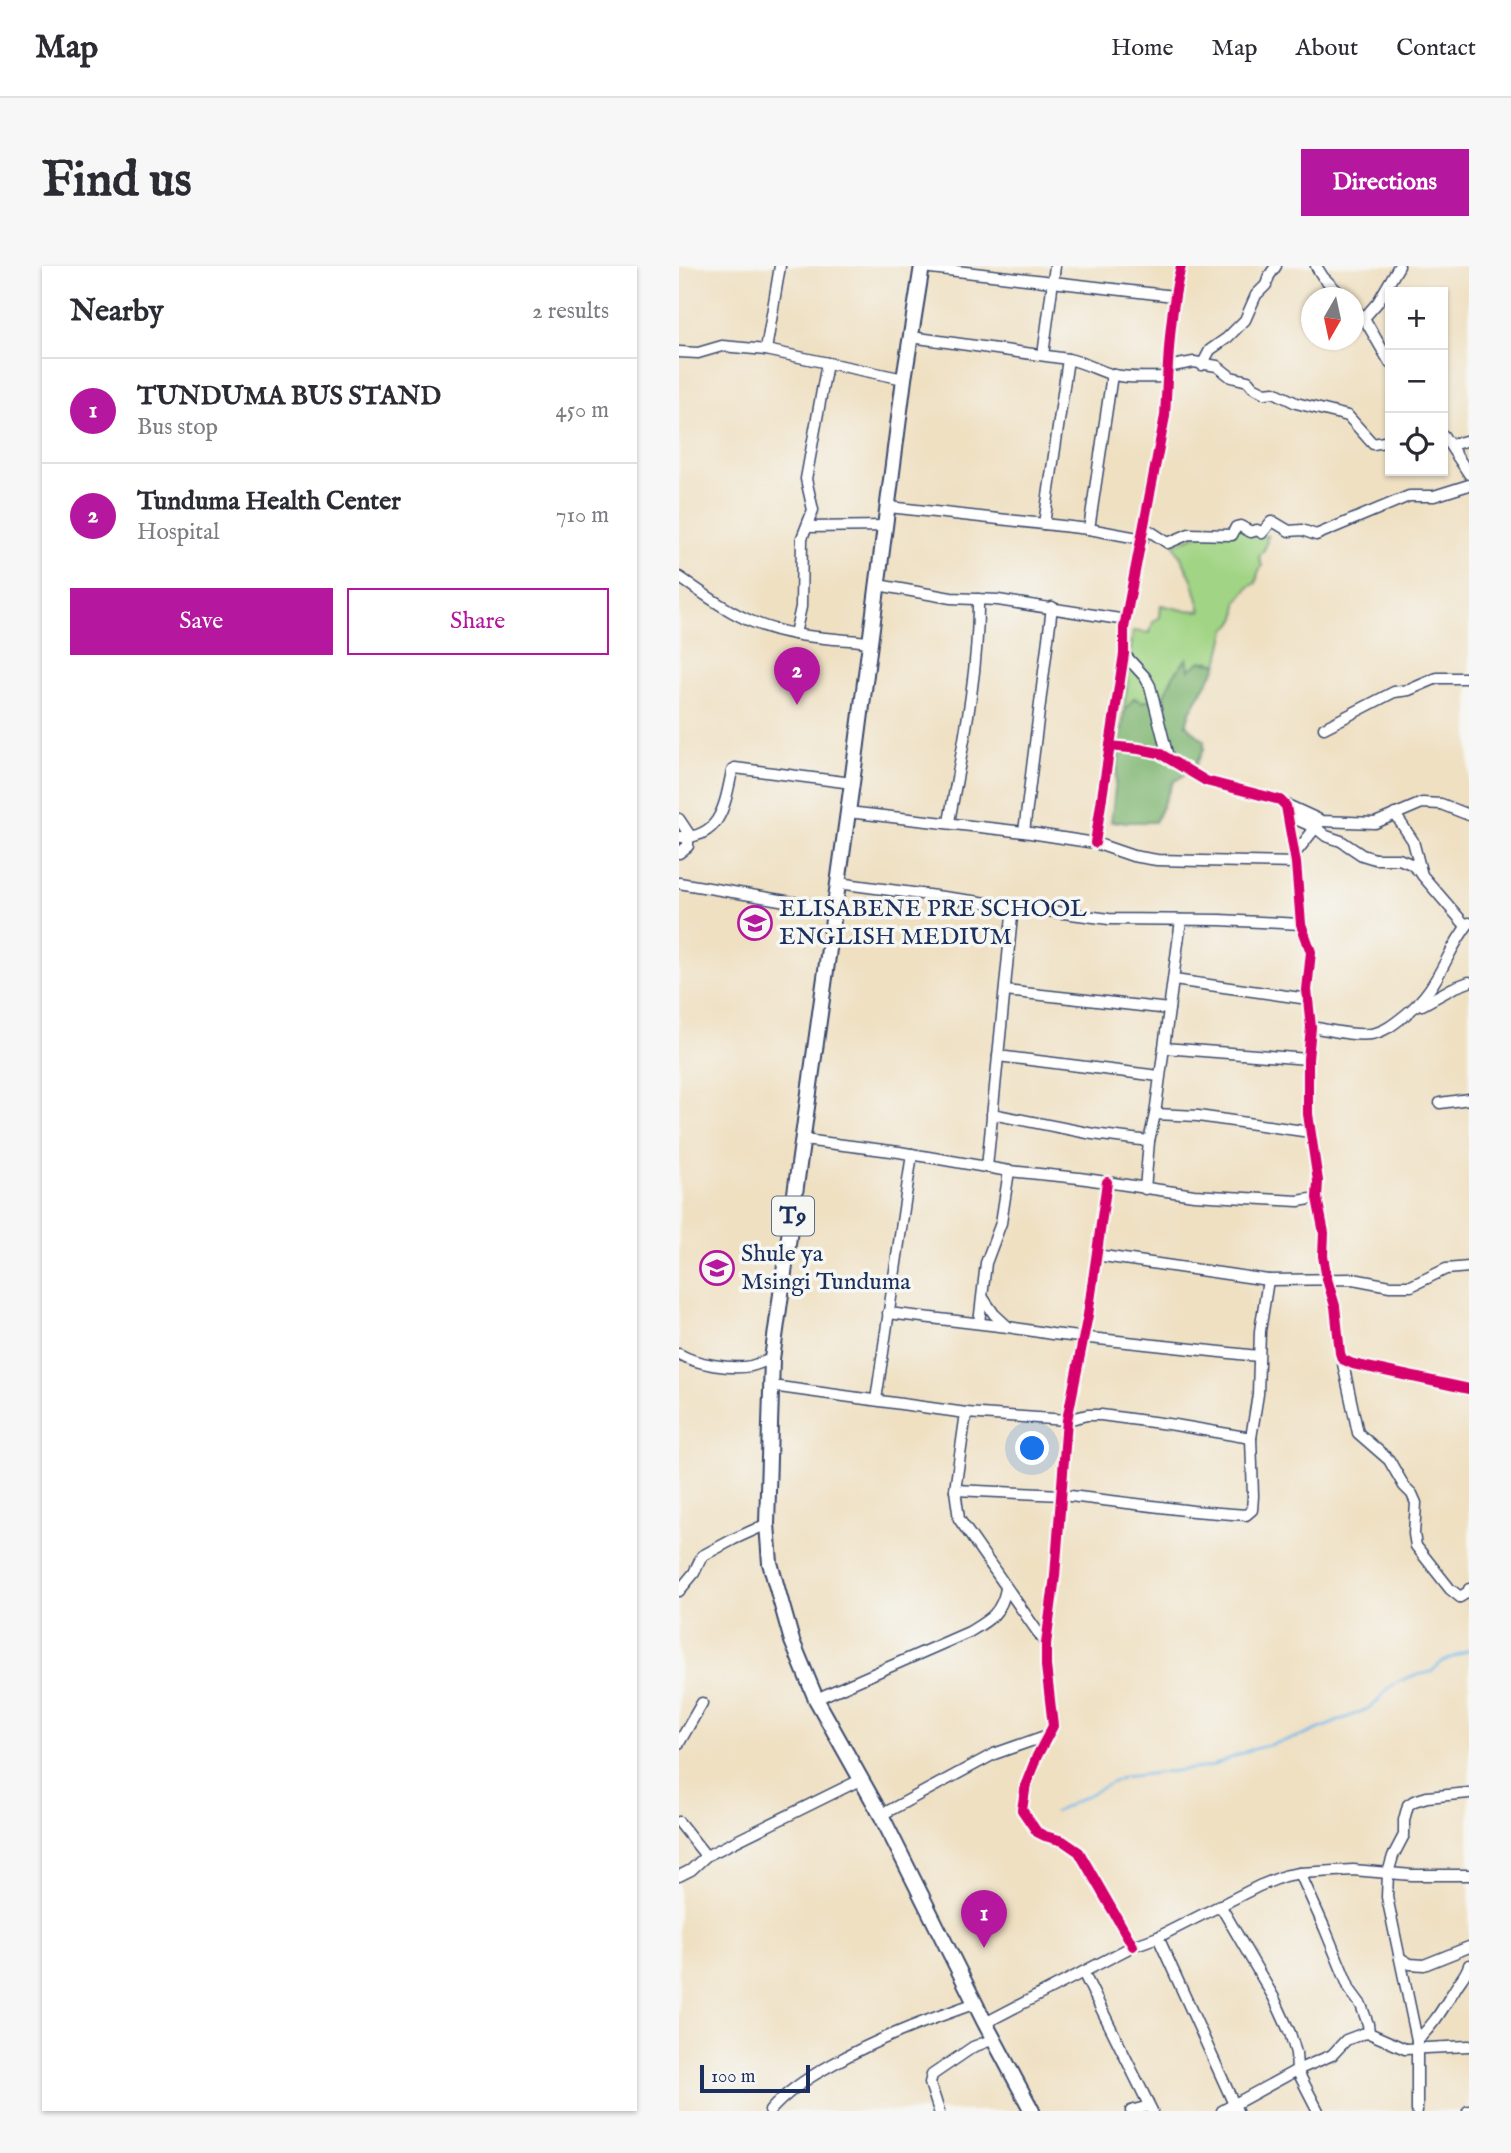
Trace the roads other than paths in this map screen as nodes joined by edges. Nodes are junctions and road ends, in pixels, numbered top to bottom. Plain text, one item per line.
1 (780, 266) edge
2 (1055, 266) edge
3 (1181, 266) edge
4 (1276, 266) edge
5 (1316, 266) edge
6 (1399, 266) edge
7 (922, 267) edge
8 (1053, 282) junction
9 (1333, 287) edge
10 (1174, 296) junction
11 (1364, 318) joint
12 (911, 337) junction
13 (766, 350) junction
14 (679, 352) edge
15 (1385, 353) edge
16 (1043, 355) junction
17 (1068, 359) junction
18 (827, 363) junction
19 (1202, 365) junction
20 (1167, 372) junction
21 (1112, 374) junction
22 (904, 379) junction
23 (1469, 440) edge
24 (1448, 441) edge
25 (1385, 442) edge
26 (1451, 445) junction
27 (1469, 474) edge
28 (1469, 485) edge
29 (889, 507) junction
30 (1044, 524) junction
31 (886, 526) junction
32 (807, 527) junction
33 (1089, 529) junction
34 (1144, 533) junction
35 (679, 577) edge
36 (878, 586) junction
37 (978, 599) junction
38 (1052, 607) junction
39 (1126, 620) junction
40 (795, 634) junction
41 (870, 642) junction
42 (1124, 654) junction
43 (1469, 678) edge
44 (1324, 728) dead end
45 (1110, 746) junction
46 (1168, 757) junction
47 (852, 783) junction
48 (1286, 806) junction
49 (848, 812) junction
50 (1395, 814) junction
51 (1469, 815) edge
52 (679, 819) edge
53 (949, 822) junction
54 (1319, 824) junction
55 (1024, 832) junction
56 (686, 837) edge
57 (1095, 843) junction
58 (679, 853) edge
59 (1295, 859) junction
60 (1420, 872) junction
61 (679, 883) edge
62 (838, 883) junction
63 (1013, 906) junction
64 (834, 909) junction
65 (1181, 920) junction
66 (1301, 924) junction
67 (1468, 924) edge
68 (1174, 979) junction
69 (1469, 982) edge
70 (1005, 991) junction
71 (1308, 999) junction
72 (1170, 1009) junction
73 (1412, 1010) junction
74 (1311, 1027) junction
75 (1164, 1048) junction
76 (998, 1056) junction
77 (1308, 1059) junction
78 (1159, 1076) junction
79 (1469, 1099) edge
80 (1440, 1103) dead end
81 (992, 1114) junction
82 (1155, 1114) junction
83 (1310, 1132) junction
84 (804, 1139) junction
85 (1149, 1141) junction
86 (912, 1154) junction
87 (987, 1167) junction
88 (1009, 1171) junction
89 (1107, 1182) junction
90 (1145, 1189) junction
91 (1317, 1198) junction
92 (1096, 1255) junction
93 (1469, 1267) edge
94 (1327, 1279) junction
95 (1269, 1280) junction
96 (983, 1298) junction
97 (888, 1313) junction
98 (979, 1324) junction
99 (1008, 1327) junction
100 (1084, 1336) junction
101 (679, 1354) edge
102 (1258, 1356) junction
103 (772, 1359) junction
104 (1342, 1359) junction
105 (772, 1385) junction
106 (1469, 1390) edge
107 (876, 1400) junction
108 (966, 1413) junction
109 (1067, 1420) junction
110 (1251, 1438) junction
111 (955, 1490) junction
112 (1062, 1495) junction
113 (767, 1524) junction
114 (1006, 1589) junction
115 (1469, 1589) edge
116 (679, 1591) edge
117 (1046, 1644) junction
118 (816, 1699) junction
119 (702, 1703) dead end
120 (1048, 1735) junction
121 (679, 1743) edge
122 (862, 1779) junction
123 (1469, 1793) edge
124 (881, 1815) junction
125 (679, 1822) edge
126 (706, 1856) junction
127 (1300, 1873) junction
128 (1388, 1873) junction
129 (1469, 1875) edge
130 (679, 1876) edge
131 (1220, 1905) junction
132 (1158, 1937) junction
133 (1133, 1946) junction
134 (1469, 1947) edge
135 (1400, 1958) junction
136 (1469, 1965) edge
137 (1083, 1972) junction
138 (976, 2003) junction
139 (985, 2023) junction
140 (1369, 2033) junction
141 (994, 2039) junction
142 (1417, 2045) junction
143 (1469, 2046) edge
144 (1297, 2070) junction
145 (1235, 2108) edge
146 (1151, 2109) edge
147 (771, 2111) edge
148 (939, 2111) edge
149 (1032, 2111) edge
150 (1131, 2111) edge
151 (1222, 2111) edge
152 (1318, 2111) edge
153 (1417, 2111) edge

1 - 13 street
2 - 8 street
3 - 10 street
4 - 19 street
5 - 9 street
6 - 11 street
7 - 8 street
7 - 12 highway, T9
8 - 10 street
8 - 16 street
10 - 20 street
11 - 15 street
12 - 16 street
12 - 22 highway, T9
13 - 14 street
13 - 18 street
16 - 17 street
17 - 21 street
17 - 30 street
18 - 22 street
18 - 32 street
19 - 20 street
19 - 25 street
20 - 21 street
20 - 34 street
21 - 33 street
22 - 29 highway, T9
23 - 26 street
24 - 26 street
26 - 27 street
28 - 34 street
29 - 30 street
29 - 31 highway, T9
30 - 33 street
31 - 32 street
31 - 36 highway, T9
32 - 40 street
33 - 34 street
34 - 39 street
35 - 40 street
36 - 37 street
36 - 41 highway, T9
37 - 38 street
37 - 53 street
38 - 39 street
38 - 55 street
39 - 42 street
40 - 41 street
41 - 47 highway, T9
42 - 45 street
42 - 46 street
43 - 44 street
45 - 46 street
45 - 57 street
46 - 48 street
47 - 49 highway, T9
47 - 56 street
48 - 54 street
48 - 59 street
49 - 53 street
49 - 62 highway, T9
50 - 51 street
50 - 54 street
50 - 60 street
52 - 56 street
53 - 55 street
54 - 59 street
54 - 60 street
55 - 57 street
56 - 58 street
57 - 59 street
59 - 66 street
60 - 67 street
61 - 64 street
62 - 63 street
62 - 64 highway, T9
63 - 65 street
63 - 70 street
64 - 84 highway, T9
65 - 66 street
65 - 68 street
66 - 71 street
67 - 73 street
68 - 71 street
68 - 72 street
69 - 73 street
70 - 72 street
70 - 76 street
71 - 74 street
72 - 75 street
73 - 74 street
74 - 77 street
75 - 77 street
75 - 78 street
76 - 78 street
76 - 81 street
77 - 83 street
78 - 82 street
79 - 80 street
81 - 85 street
81 - 87 street
82 - 83 street
82 - 85 street
83 - 91 street
84 - 86 street
84 - 103 highway, T9
85 - 90 street
86 - 87 street
86 - 97 street
87 - 88 street
88 - 89 street
88 - 96 street
89 - 90 street
89 - 92 street
90 - 91 street
91 - 94 street
92 - 95 street
92 - 100 street
93 - 94 street
94 - 95 street
94 - 104 street
95 - 102 street
96 - 98 street
96 - 99 street
97 - 98 street
97 - 107 street
98 - 99 street
99 - 100 street
100 - 102 street
100 - 109 street
101 - 103 street
102 - 110 street
103 - 105 highway, T9
104 - 106 street
104 - 115 street
105 - 107 street
105 - 113 highway, T9
107 - 108 street
108 - 109 street
108 - 111 street
109 - 110 street
109 - 112 street
110 - 112 street
111 - 112 street
111 - 114 street
112 - 117 street
113 - 116 street
113 - 118 highway, T9
114 - 117 street
114 - 118 street
117 - 120 street
118 - 122 highway, T9
119 - 121 street
120 - 124 street
120 - 133 street
122 - 124 highway, T9
122 - 126 street
123 - 128 street
124 - 138 highway, T9
125 - 126 street
126 - 130 street
127 - 128 street
127 - 131 street
127 - 140 street
128 - 129 street
128 - 135 street
131 - 132 street
131 - 144 street
132 - 133 street
132 - 145 street
133 - 137 street
134 - 135 street
135 - 142 street
136 - 142 street
137 - 139 street
137 - 146 street
138 - 139 highway, T9
138 - 147 street
139 - 141 highway, T9
140 - 142 street
140 - 144 street
141 - 148 street
141 - 149 highway, T9
142 - 143 street
142 - 153 street
144 - 145 street
144 - 152 street
145 - 151 street
146 - 150 street

